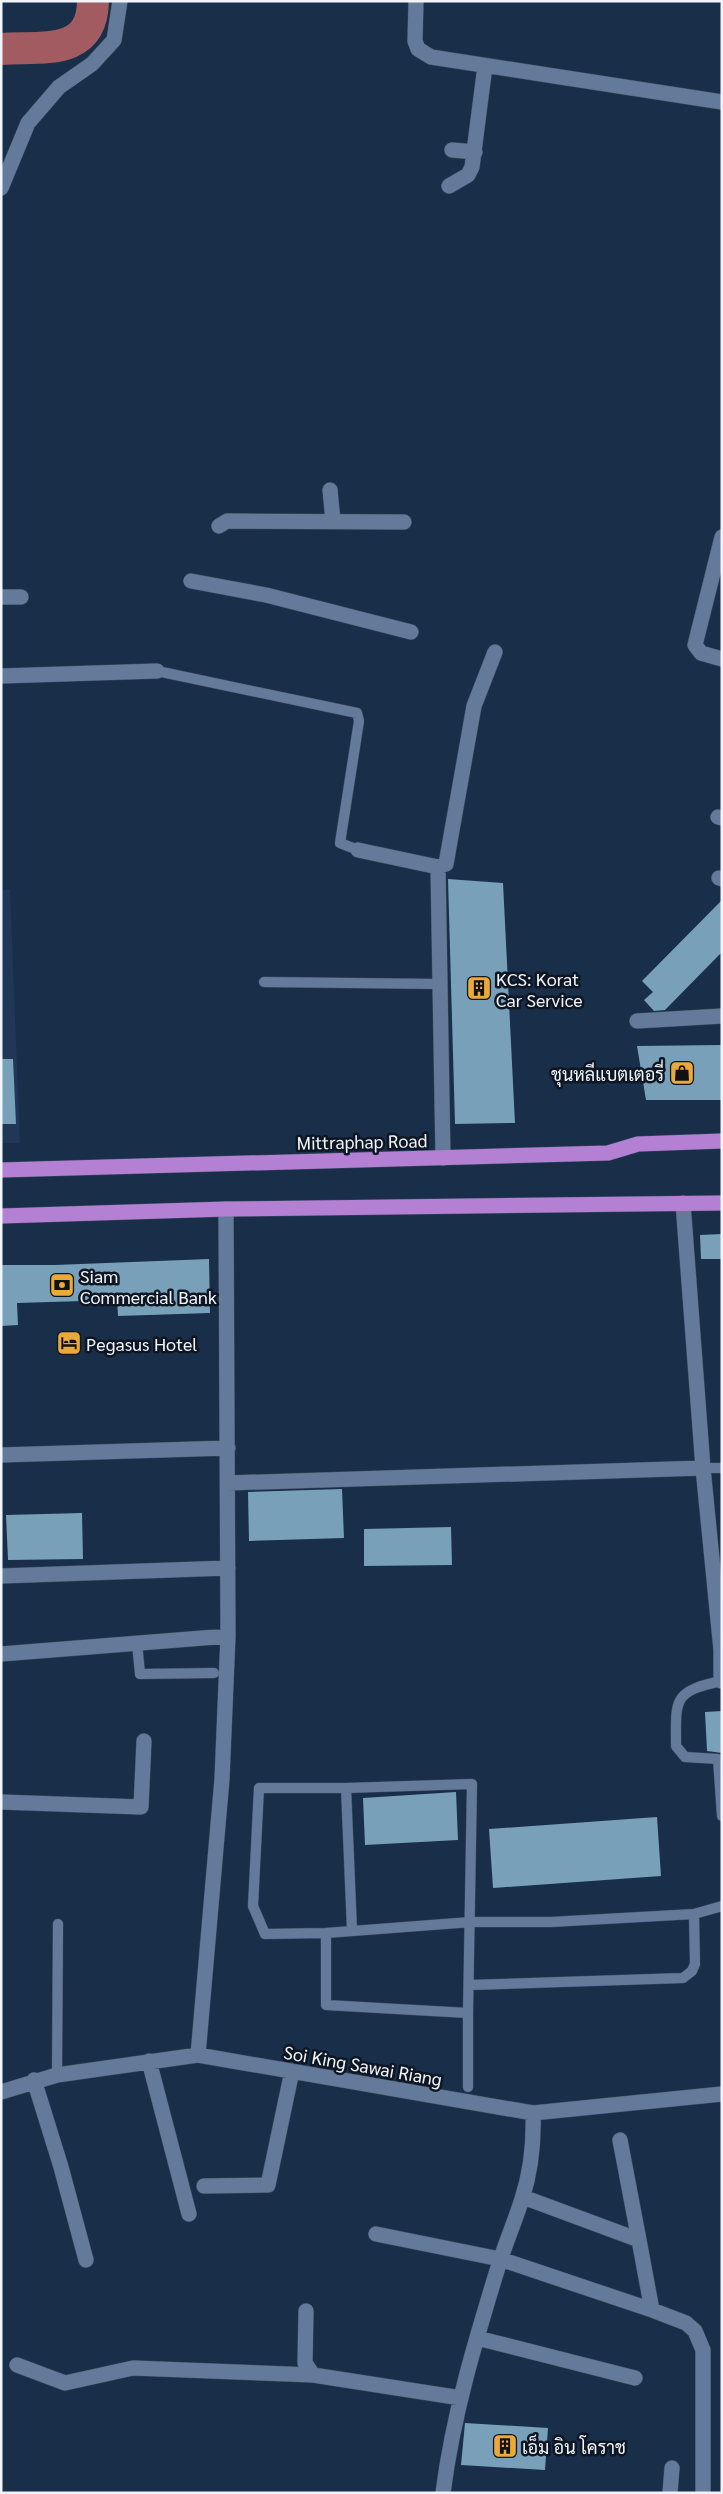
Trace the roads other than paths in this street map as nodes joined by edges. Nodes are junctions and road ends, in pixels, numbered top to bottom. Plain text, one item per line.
1 (120, 1) edge
2 (416, 1) edge
3 (485, 66) junction
4 (722, 102) edge
5 (452, 150) dead end
6 (475, 152) junction
7 (449, 186) dead end
8 (1, 188) edge
9 (330, 490) dead end
10 (333, 522) junction
11 (404, 522) dead end
12 (220, 526) dead end
13 (722, 537) edge
14 (190, 581) dead end
15 (1, 597) edge
16 (21, 597) dead end
17 (411, 632) dead end
18 (495, 652) dead end
19 (722, 659) edge
20 (157, 671) joint
21 (1, 676) edge
22 (358, 850) joint
23 (438, 868) junction
24 (264, 982) dead end
25 (439, 984) junction
26 (722, 1016) edge
27 (637, 1021) dead end
28 (722, 1140) edge
29 (443, 1158) junction
30 (1, 1170) edge
31 (722, 1202) edge
32 (683, 1203) junction
33 (226, 1209) junction
34 (1, 1216) edge
35 (228, 1448) junction
36 (1, 1455) edge
37 (702, 1468) junction
38 (722, 1468) edge
39 (228, 1482) junction
40 (228, 1568) junction
41 (1, 1576) edge
42 (228, 1636) junction
43 (137, 1643) junction
44 (721, 1650) edge
45 (1, 1654) edge
46 (214, 1673) dead end
47 (722, 1681) edge
48 (144, 1741) dead end
49 (346, 1788) junction
50 (1, 1802) edge
51 (722, 1816) edge
52 (722, 1906) edge
53 (694, 1914) junction
54 (471, 1922) junction
55 (58, 1924) dead end
56 (352, 1930) junction
57 (326, 1933) junction
58 (469, 1985) junction
59 (468, 2013) junction
60 (198, 2055) junction
61 (149, 2061) junction
62 (292, 2072) junction
63 (57, 2075) junction
64 (34, 2080) junction
65 (468, 2087) dead end
66 (1, 2092) edge
67 (722, 2094) edge
68 (533, 2113) junction
69 (620, 2140) dead end
70 (204, 2186) dead end
71 (523, 2197) junction
72 (189, 2214) dead end
73 (376, 2234) dead end
74 (639, 2240) junction
75 (500, 2259) junction
76 (86, 2260) dead end
77 (652, 2310) junction
78 (306, 2311) dead end
79 (477, 2338) junction
80 (17, 2365) dead end
81 (313, 2375) junction
82 (635, 2378) dead end
83 (460, 2398) junction
84 (672, 2468) dead end
85 (443, 2493) edge
86 (670, 2493) edge
87 (703, 2493) edge

1 - 8 street
2 - 3 street
3 - 4 street
3 - 6 street
5 - 6 street
6 - 7 street
9 - 10 street
10 - 11 street
10 - 12 street
13 - 19 street
14 - 17 street
15 - 16 street
18 - 23 street
20 - 21 street
20 - 22 lane
22 - 23 street
23 - 25 street
24 - 25 lane
25 - 29 street
26 - 27 street
28 - 29 highway, Mittraphap Road
29 - 30 highway, Mittraphap Road
31 - 32 highway
32 - 33 highway
32 - 37 street
33 - 34 highway
33 - 35 street
35 - 36 street
35 - 39 street
37 - 38 lane
37 - 39 street
37 - 44 street
39 - 40 street
40 - 41 street
40 - 42 street
42 - 43 street
42 - 60 street
43 - 45 street
43 - 46 lane
44 - 47 street
47 - 51 lane
48 - 50 street
49 - 54 lane
49 - 56 lane
49 - 57 lane
52 - 53 lane
53 - 54 lane
53 - 58 lane
54 - 56 lane
54 - 58 lane
55 - 63 lane
56 - 57 lane
57 - 59 lane
58 - 59 lane
59 - 65 lane
60 - 61 street, Soi King Sawai Riang
60 - 62 street, Soi King Sawai Riang
61 - 63 street, Soi King Sawai Riang
61 - 72 street
62 - 68 street, Soi King Sawai Riang
62 - 70 street
63 - 64 street, Soi King Sawai Riang
64 - 66 street, Soi King Sawai Riang
64 - 76 street
67 - 68 street, Soi King Sawai Riang
68 - 71 street
69 - 74 street
71 - 74 street
71 - 75 street
73 - 75 street
74 - 77 street
75 - 77 street
75 - 79 street
77 - 87 street
78 - 81 street
79 - 82 street
79 - 83 street
80 - 81 street
81 - 83 street
83 - 85 street
84 - 86 street

